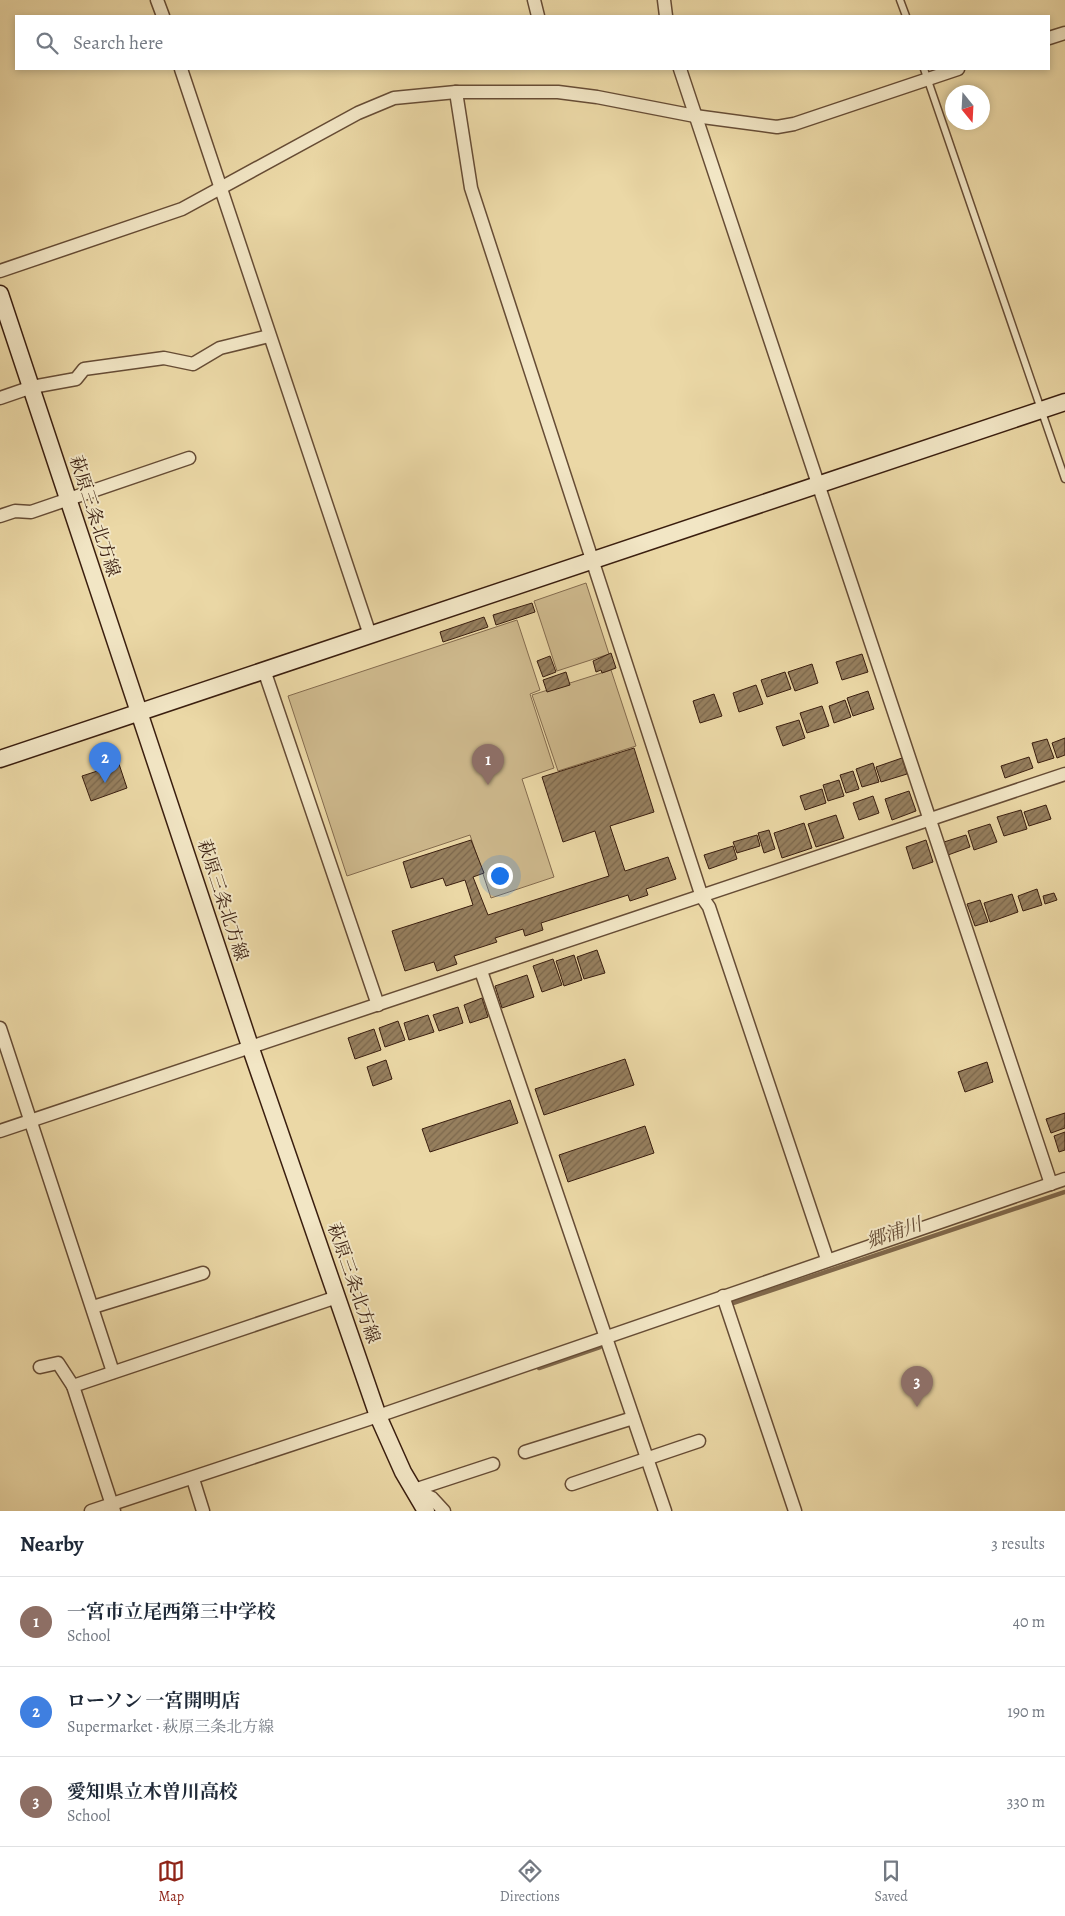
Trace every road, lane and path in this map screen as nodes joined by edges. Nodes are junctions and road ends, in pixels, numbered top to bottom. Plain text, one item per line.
1 (157, 0) edge
2 (534, 0) edge
3 (664, 0) edge
4 (900, 0) edge
5 (162, 15) edge
6 (538, 15) edge
7 (666, 15) edge
8 (906, 15) edge
9 (1065, 33) edge
10 (1050, 38) edge
11 (181, 70) edge
12 (680, 70) edge
13 (952, 70) edge
14 (926, 74) edge
15 (456, 92) junction
16 (695, 116) junction
17 (222, 189) junction
18 (0, 271) edge
19 (0, 294) edge
20 (270, 336) junction
21 (32, 387) junction
22 (0, 398) edge
23 (1065, 402) edge
24 (1043, 410) junction
25 (189, 458) dead end
26 (1065, 479) edge
27 (817, 485) junction
28 (69, 500) junction
29 (0, 516) edge
30 (591, 561) junction
31 (370, 635) junction
32 (264, 670) junction
33 (139, 712) junction
34 (0, 759) edge
35 (1065, 774) edge
36 (929, 819) junction
37 (702, 897) junction
38 (481, 971) junction
39 (378, 1005) junction
40 (0, 1028) edge
41 (250, 1046) junction
42 (30, 1121) junction
43 (0, 1131) edge
44 (1065, 1179) edge
45 (1051, 1184) junction
46 (827, 1259) junction
47 (202, 1273) dead end
48 (337, 1296) junction
49 (723, 1296) junction
50 (93, 1308) junction
51 (606, 1336) junction
52 (40, 1368) dead end
53 (113, 1372) junction
54 (73, 1386) junction
55 (378, 1416) junction
56 (633, 1418) junction
57 (699, 1440) dead end
58 (525, 1452) dead end
59 (647, 1458) junction
60 (493, 1464) dead end
61 (192, 1479) junction
62 (572, 1484) dead end
63 (414, 1490) junction
64 (113, 1508) edge
65 (91, 1511) edge
66 (204, 1511) edge
67 (426, 1511) edge
68 (444, 1511) edge
69 (665, 1511) edge
70 (795, 1511) edge

1 - 5 street
2 - 6 street
3 - 7 street
4 - 8 lane
9 - 10 street
11 - 17 street
12 - 16 street
13 - 14 street
14 - 16 street
14 - 24 lane
15 - 16 street
15 - 17 street
15 - 30 street
16 - 27 street
17 - 18 street
17 - 20 street
19 - 21 main road, 萩原三条北方線
20 - 21 street
20 - 31 street
21 - 22 street
21 - 28 main road, 萩原三条北方線
23 - 24 main road
24 - 26 lane
24 - 27 main road
25 - 28 street
27 - 30 main road
27 - 36 street
28 - 29 street
28 - 33 main road, 萩原三条北方線
30 - 31 main road
30 - 37 street
31 - 32 main road
32 - 33 main road
32 - 39 street
33 - 34 main road
33 - 41 main road, 萩原三条北方線
35 - 36 street
36 - 37 street
36 - 45 street
37 - 38 street
37 - 46 street
38 - 39 street
38 - 51 street
39 - 41 street
40 - 42 street
41 - 42 street
41 - 48 main road, 萩原三条北方線
42 - 43 street
42 - 50 street
44 - 45 street
45 - 46 street
46 - 49 street
47 - 50 street
48 - 53 street
48 - 55 main road, 萩原三条北方線
49 - 51 street
49 - 70 street
50 - 53 street
51 - 55 street
51 - 56 street
52 - 54 street
53 - 54 street
54 - 64 street
55 - 61 street
55 - 63 main road, 萩原三条北方線
56 - 58 street
56 - 59 street
57 - 59 street
59 - 62 street
59 - 69 street
60 - 63 street
61 - 64 street
61 - 66 street
63 - 67 main road, 萩原三条北方線
63 - 68 street
64 - 65 street

